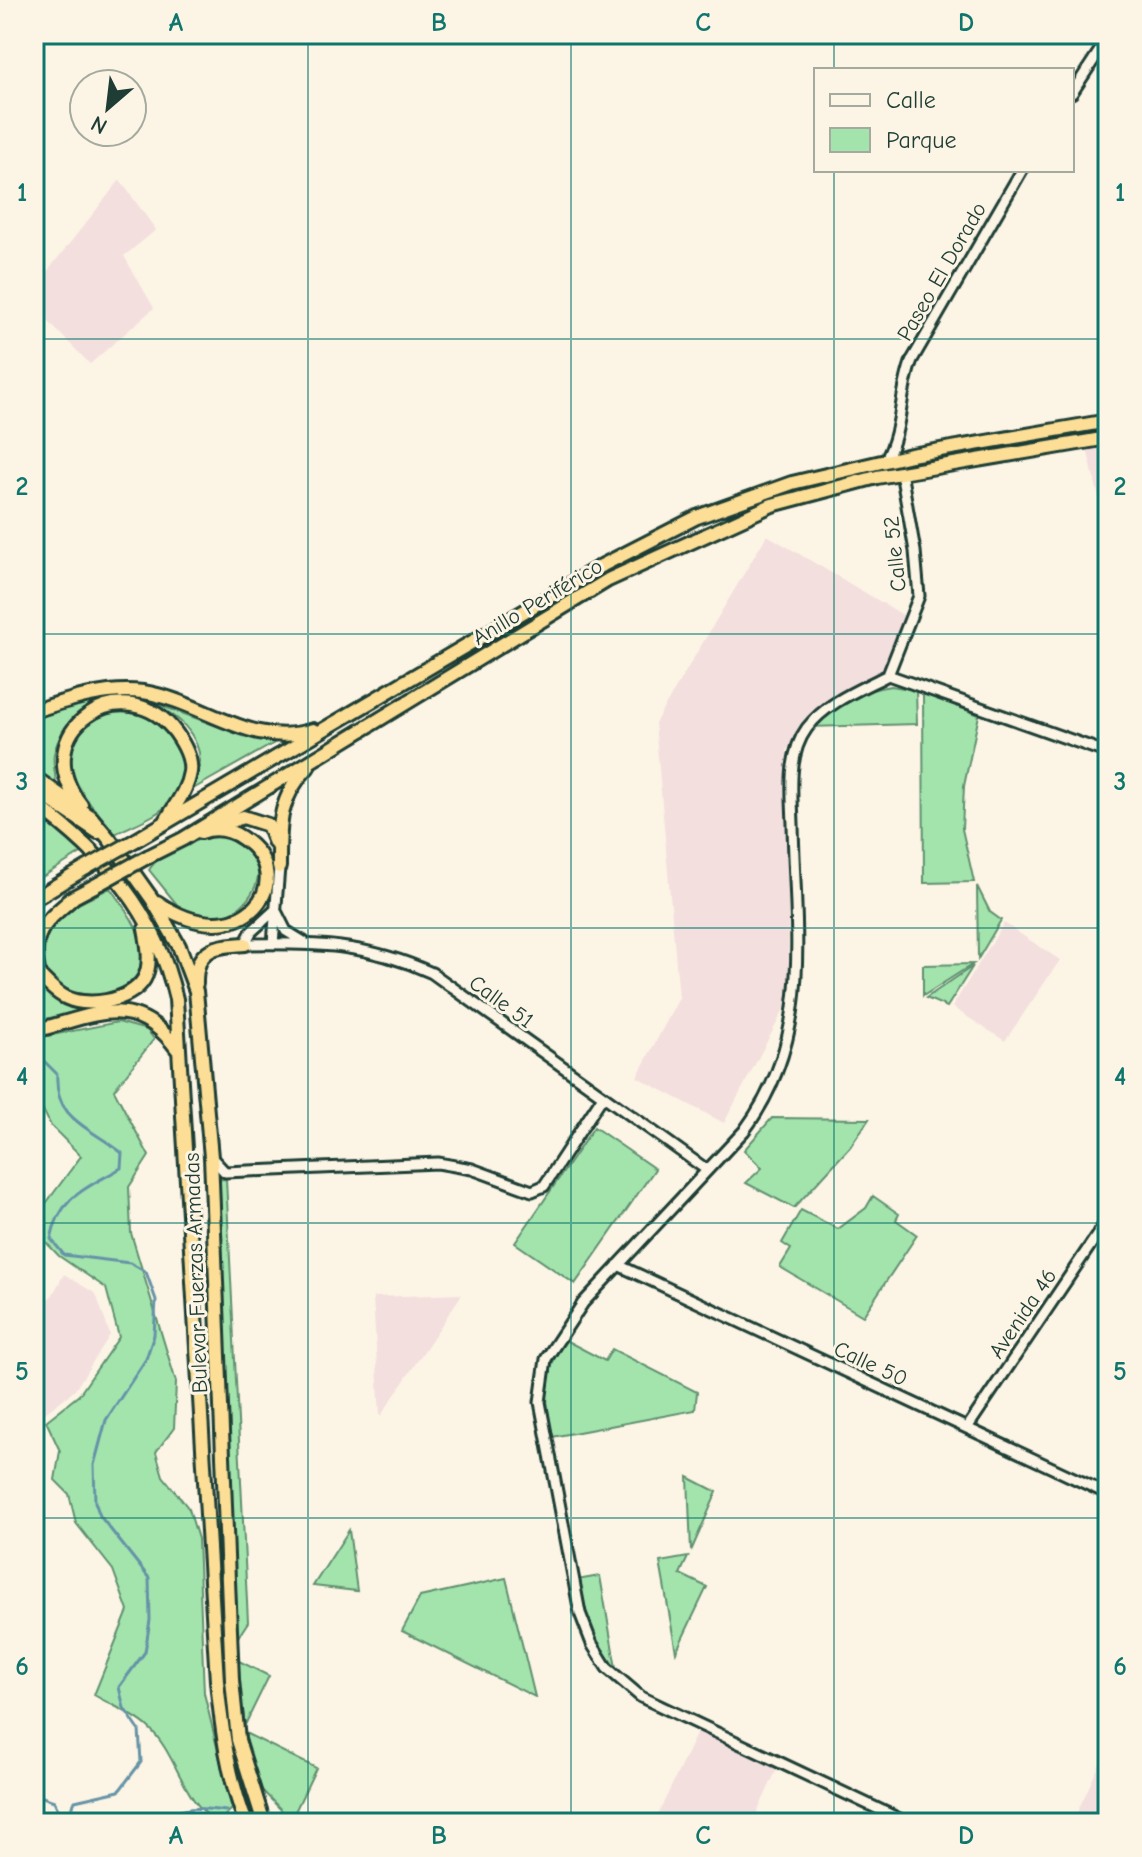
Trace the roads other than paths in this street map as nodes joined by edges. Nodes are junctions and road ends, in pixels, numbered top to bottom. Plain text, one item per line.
1 (1108, 38) edge
2 (1074, 90) edge
3 (1021, 172) edge
4 (1108, 421) edge
5 (1108, 438) edge
6 (896, 443) junction
7 (911, 455) junction
8 (885, 461) junction
9 (901, 472) junction
10 (888, 675) junction
11 (34, 711) edge
12 (335, 723) junction
13 (1108, 753) edge
14 (317, 756) junction
15 (34, 777) edge
16 (34, 789) edge
17 (35, 804) edge
18 (85, 818) junction
19 (164, 824) junction
20 (211, 829) junction
21 (183, 839) junction
22 (279, 867) junction
23 (74, 897) junction
24 (34, 899) edge
25 (152, 899) junction
26 (136, 908) junction
27 (275, 910) junction
28 (34, 920) edge
29 (245, 944) junction
30 (273, 944) junction
31 (307, 944) junction
32 (40, 978) edge
33 (196, 991) junction
34 (34, 1031) edge
35 (179, 1051) junction
36 (603, 1096) junction
37 (211, 1157) junction
38 (707, 1170) junction
39 (1108, 1219) edge
40 (618, 1265) junction
41 (967, 1428) junction
42 (1108, 1494) edge
43 (246, 1823) edge
44 (264, 1823) edge
45 (908, 1823) edge

1 - 2 street
3 - 6 street, Paseo El Dorado
4 - 7 highway, Anillo Periférico
5 - 9 highway, Anillo Periférico
6 - 7 street
6 - 8 street, Paseo El Dorado
7 - 8 highway, Anillo Periférico
8 - 12 highway, Anillo Periférico
9 - 10 street, Calle 52
9 - 14 highway, Anillo Periférico
10 - 13 street
10 - 38 street
11 - 12 highway
12 - 19 highway, Anillo Periférico
14 - 21 highway, Anillo Periférico
14 - 22 highway
15 - 18 highway, Bulevar Fuerzas Armadas
16 - 18 highway
17 - 26 highway, Bulevar Fuerzas Armadas
18 - 19 highway
18 - 25 highway, Bulevar Fuerzas Armadas
19 - 24 highway, Anillo Periférico, bridge
20 - 21 highway
20 - 22 highway
20 - 25 highway
21 - 23 highway, Anillo Periférico, bridge
22 - 27 street
23 - 28 highway, Anillo Periférico
23 - 32 highway
25 - 33 highway, Bulevar Fuerzas Armadas
26 - 32 highway
26 - 35 highway, Bulevar Fuerzas Armadas
27 - 29 street
27 - 30 street
27 - 31 street
29 - 30 street, Calle 51
29 - 33 highway
30 - 31 street, Calle 51
31 - 36 street, Calle 51
33 - 37 highway, Bulevar Fuerzas Armadas
34 - 35 highway
35 - 43 highway, Bulevar Fuerzas Armadas
36 - 37 street
36 - 38 street, Calle 51
37 - 44 highway, Bulevar Fuerzas Armadas
38 - 40 street
39 - 41 street, Avenida 46
40 - 41 street, Calle 50
40 - 45 street
41 - 42 street, Calle 50

